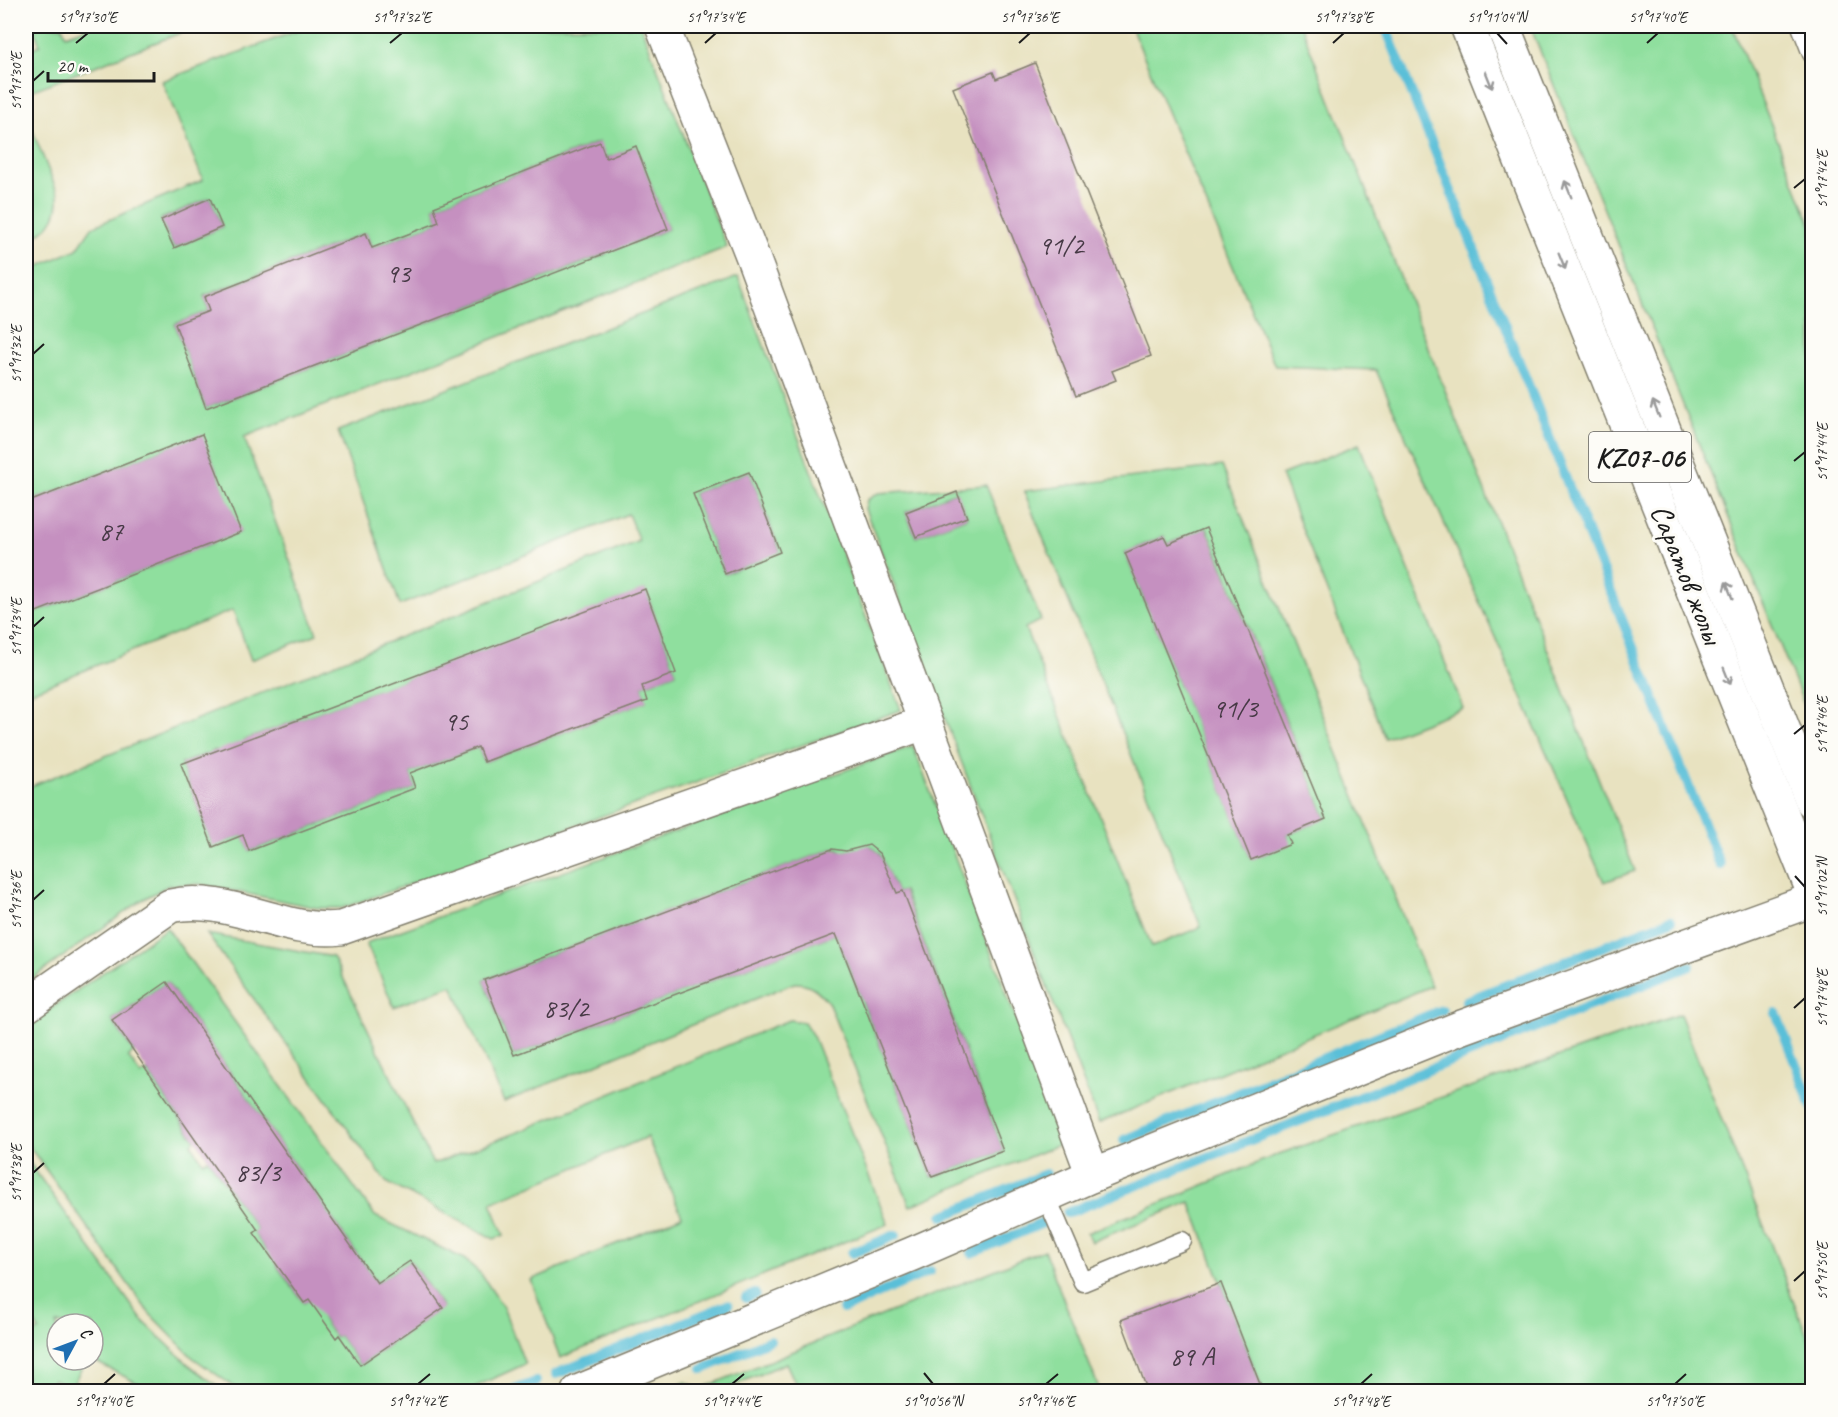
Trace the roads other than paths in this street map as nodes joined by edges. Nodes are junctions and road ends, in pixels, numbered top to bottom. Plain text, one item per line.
1 (663, 26) edge
2 (1467, 26) edge
3 (1503, 26) edge
4 (1801, 26) edge
5 (1812, 54) edge
6 (924, 723) junction
7 (1812, 801) edge
8 (1812, 889) edge
9 (1812, 900) edge
10 (26, 1006) edge
11 (1093, 1175) junction
12 (1046, 1196) junction
13 (1182, 1241) dead end
14 (578, 1392) edge

1 - 6 street
2 -> 8 street, Саратов жолы / KZ07-06
7 -> 3 street, Саратов жолы / KZ07-06
4 - 5 lane
6 - 10 street
6 - 11 street
9 - 11 street
11 - 12 street
12 - 13 lane
12 - 14 street

